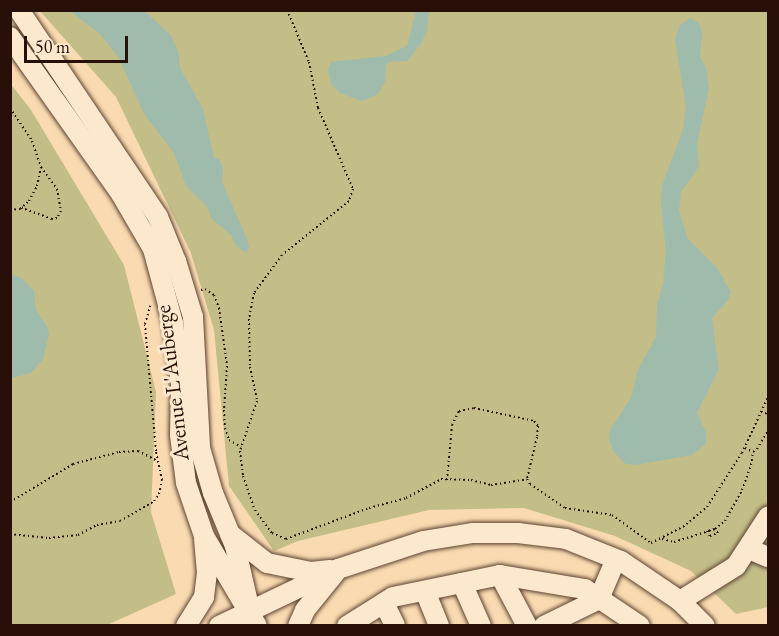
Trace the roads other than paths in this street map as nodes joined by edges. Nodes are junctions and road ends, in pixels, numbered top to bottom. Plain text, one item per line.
1 (19, 10) edge
2 (10, 37) edge
3 (768, 517) edge
4 (230, 534) junction
5 (204, 536) junction
6 (749, 549) junction
7 (768, 557) edge
8 (616, 559) junction
9 (338, 569) junction
10 (500, 575) junction
11 (462, 583) junction
12 (425, 591) junction
13 (599, 599) junction
14 (680, 601) junction
15 (384, 603) junction
16 (253, 618) edge
17 (633, 624) edge
18 (349, 625) edge
19 (186, 626) edge
20 (219, 626) edge
21 (298, 626) edge
22 (395, 626) edge
23 (439, 626) edge
24 (481, 626) edge
25 (527, 626) edge
26 (544, 626) edge
27 (705, 626) edge

1 - 4 street, Avenue L'Auberge
2 - 5 street, Avenue L'Auberge
3 - 6 street
4 - 9 street
4 - 16 street, Avenue L'Auberge
5 - 16 street, Avenue L'Auberge
5 - 19 street
6 - 7 street
6 - 14 street
8 - 9 street
8 - 13 street
8 - 14 street
9 - 16 street
9 - 21 street
10 - 11 street
10 - 13 street
10 - 25 street
11 - 12 street
11 - 24 street
12 - 15 street
12 - 23 street
13 - 17 street
13 - 26 street
14 - 27 street
15 - 18 street
15 - 22 street
16 - 20 street

